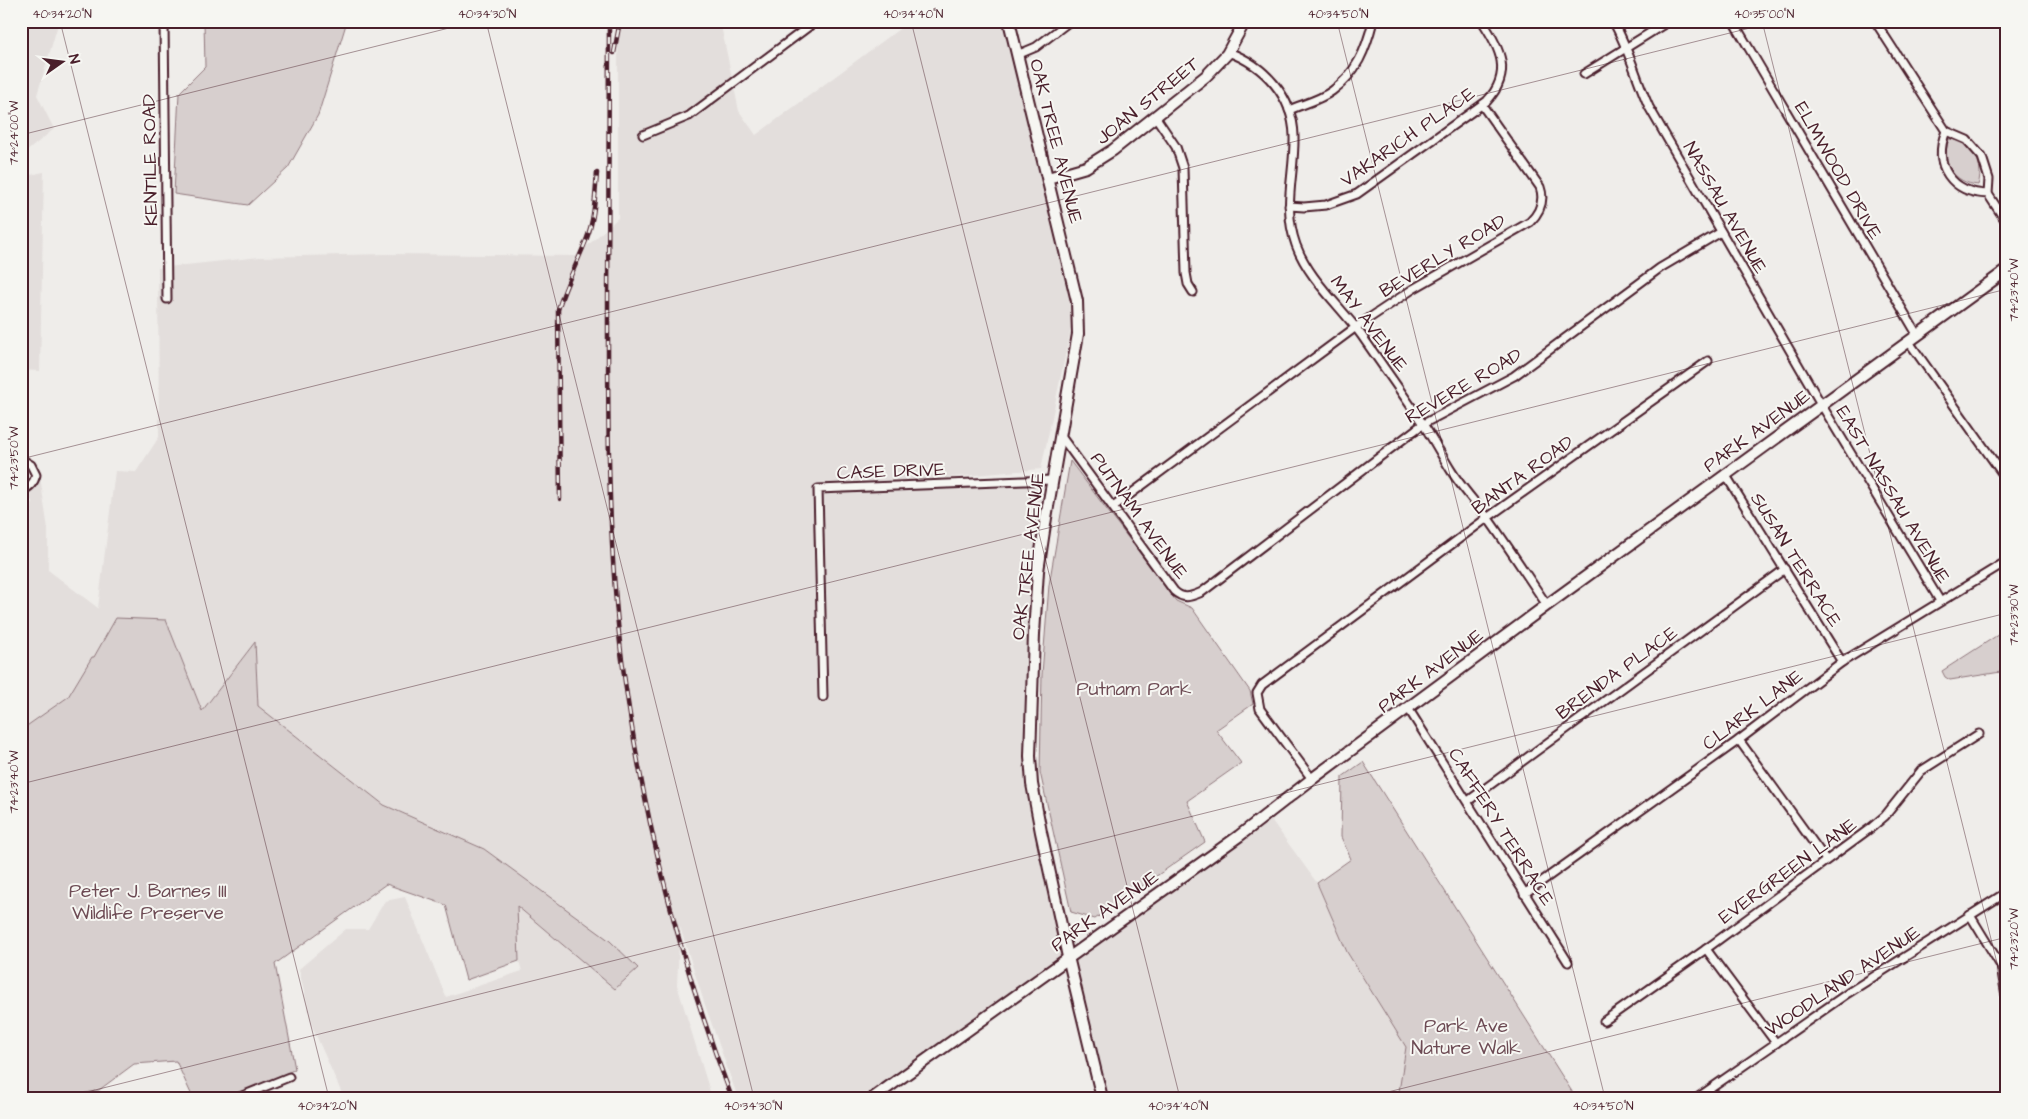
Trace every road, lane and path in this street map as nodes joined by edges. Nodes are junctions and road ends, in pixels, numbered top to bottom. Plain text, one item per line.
1 (164, 21) edge
2 (816, 21) edge
3 (1009, 21) edge
4 (1070, 21) edge
5 (1246, 21) edge
6 (1373, 21) edge
7 (1482, 21) edge
8 (1613, 21) edge
9 (1669, 21) edge
10 (1733, 21) edge
11 (1875, 21) edge
12 (1627, 47) junction
13 (1228, 52) junction
14 (1017, 55) junction
15 (1584, 74) dead end
16 (1482, 105) junction
17 (1289, 110) junction
18 (1155, 116) junction
19 (1946, 131) junction
20 (643, 136) dead end
21 (1048, 178) junction
22 (1988, 194) junction
23 (1288, 206) junction
24 (2007, 223) edge
25 (1721, 232) junction
26 (2007, 270) edge
27 (1193, 292) dead end
28 (167, 299) dead end
29 (1356, 327) junction
30 (1914, 339) junction
31 (1708, 361) dead end
32 (1821, 404) junction
33 (1423, 424) junction
34 (1060, 434) junction
35 (21, 459) edge
36 (1725, 474) junction
37 (1052, 480) junction
38 (2007, 480) edge
39 (21, 490) edge
40 (1113, 507) junction
41 (1487, 518) junction
42 (2007, 561) edge
43 (1784, 569) junction
44 (1202, 592) joint
45 (1940, 600) junction
46 (1547, 605) junction
47 (1842, 662) junction
48 (823, 697) dead end
49 (1408, 708) junction
50 (1978, 734) dead end
51 (1739, 740) junction
52 (1312, 779) junction
53 (1468, 801) junction
54 (1826, 860) junction
55 (2007, 892) edge
56 (1524, 894) junction
57 (1970, 915) junction
58 (1706, 949) junction
59 (1068, 957) junction
60 (1568, 962) dead end
61 (2007, 1002) edge
62 (1604, 1021) dead end
63 (1776, 1043) junction
64 (289, 1077) dead end
65 (237, 1098) edge
66 (873, 1098) edge
67 (1102, 1098) edge
68 (1697, 1098) edge

1 - 28 street, KENTILE ROAD
2 - 20 street
3 - 14 street, OAK TREE AVENUE
4 - 14 street
5 - 13 street, JOAN STREET
6 - 17 street
7 - 16 street, VAKARICH PLACE
8 - 12 street, NASSAU AVENUE
9 - 12 street
10 - 30 street, ELMWOOD DRIVE
11 - 19 street
12 - 15 street
12 - 25 street, NASSAU AVENUE
13 - 17 street, MAY AVENUE
13 - 18 street, JOAN STREET
14 - 21 street, OAK TREE AVENUE
16 - 23 street, VAKARICH PLACE
16 - 29 street, BEVERLY ROAD
17 - 23 street, MAY AVENUE
18 - 21 street, JOAN STREET
18 - 27 street
19 - 22 street
19 - 22 street
21 - 34 street, OAK TREE AVENUE
22 - 24 street
23 - 29 street, MAY AVENUE
25 - 32 street, NASSAU AVENUE
25 - 33 street, REVERE ROAD
26 - 30 street, PARK AVENUE
29 - 33 street, MAY AVENUE
29 - 40 street, BEVERLY ROAD
30 - 32 street, PARK AVENUE
30 - 38 street, ELMWOOD DRIVE
31 - 41 street, BANTA ROAD
32 - 36 street, PARK AVENUE
32 - 45 street, EAST NASSAU AVENUE
33 - 41 street, MAY AVENUE
33 - 44 street, REVERE ROAD
34 - 37 street, OAK TREE AVENUE
34 - 40 street, PUTNAM AVENUE
35 - 39 street
36 - 43 street, SUSAN TERRACE
36 - 46 street, PARK AVENUE
37 - 48 street, CASE DRIVE
37 - 59 street, OAK TREE AVENUE
40 - 44 street, PUTNAM AVENUE
41 - 46 street, MAY AVENUE
41 - 52 street, BANTA ROAD
42 - 45 street, CLARK LANE
43 - 47 street, SUSAN TERRACE
43 - 53 street, BRENDA PLACE
45 - 47 street, CLARK LANE
46 - 49 street, PARK AVENUE
47 - 51 street, CLARK LANE
49 - 52 street, PARK AVENUE
49 - 53 street, CAFFERY TERRACE
50 - 54 street, EVERGREEN LANE
51 - 54 street
51 - 56 street, CLARK LANE
52 - 59 street, PARK AVENUE
53 - 56 street, CAFFERY TERRACE
54 - 58 street, EVERGREEN LANE
55 - 57 street, WOODLAND AVENUE
56 - 60 street, CAFFERY TERRACE
57 - 61 street
57 - 63 street, WOODLAND AVENUE
58 - 62 street, EVERGREEN LANE
58 - 63 street
59 - 66 street, PARK AVENUE
59 - 67 street, OAK TREE AVENUE
63 - 68 street, WOODLAND AVENUE
64 - 65 street

